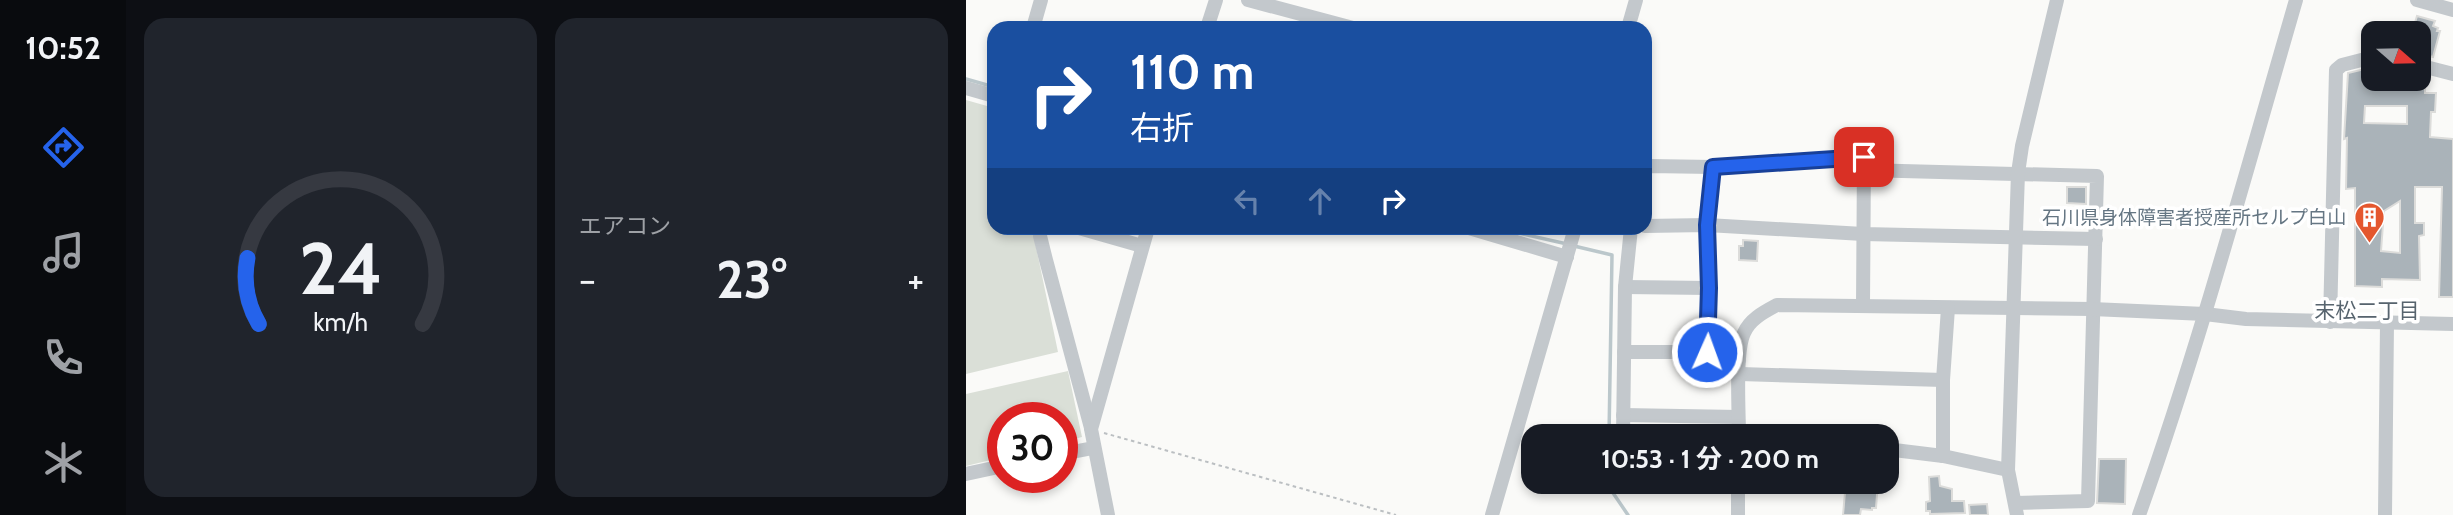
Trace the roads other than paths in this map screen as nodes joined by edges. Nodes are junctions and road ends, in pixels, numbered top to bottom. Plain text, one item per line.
1 (1041, 0) edge
2 (1216, 0) edge
3 (1248, 0) edge
4 (1636, 0) edge
5 (2056, 0) edge
6 (2296, 0) edge
7 (2417, 0) edge
8 (2453, 10) edge
9 (1035, 21) edge
10 (1209, 21) edge
11 (1327, 21) edge
12 (1630, 21) edge
13 (2361, 60) edge
14 (2431, 68) edge
15 (2453, 74) edge
16 (966, 88) edge
17 (987, 94) edge
18 (1652, 166) edge
19 (1713, 167) junction
20 (1864, 170) junction
21 (2018, 173) junction
22 (1707, 225) junction
23 (1652, 226) edge
24 (1863, 234) junction
25 (1040, 235) edge
26 (1104, 235) edge
27 (1146, 235) edge
28 (1502, 235) edge
29 (1573, 235) edge
30 (1630, 235) edge
31 (2015, 238) junction
32 (2095, 239) junction
33 (1142, 246) junction
34 (1569, 249) junction
35 (1625, 287) junction
36 (1709, 288) junction
37 (1863, 305) junction
38 (1948, 308) junction
39 (2014, 309) junction
40 (2092, 309) junction
41 (2206, 314) junction
42 (2330, 322) junction
43 (2387, 323) junction
44 (2453, 324) edge
45 (1624, 352) junction
46 (1707, 352) junction
47 (1739, 368) junction
48 (1944, 380) junction
49 (1623, 415) junction
50 (1623, 424) edge
51 (1703, 424) edge
52 (1739, 424) edge
53 (1091, 429) junction
54 (1093, 448) junction
55 (1078, 451) edge
56 (1899, 451) edge
57 (1943, 456) junction
58 (987, 469) edge
59 (2008, 470) junction
60 (966, 474) edge
61 (1738, 494) edge
62 (2016, 509) edge
63 (1108, 515) edge
64 (1492, 515) edge
65 (1738, 515) edge
66 (2139, 515) edge
67 (2385, 515) edge

1 - 9 street
2 - 10 street
3 - 11 street
4 - 12 street
5 - 21 street
6 - 41 street
7 - 8 street
13 - 42 street
14 - 15 street
16 - 17 street
18 - 19 street
19 - 20 street
19 - 22 street
20 - 21 street
20 - 24 street
21 - 31 street
21 - 32 street
22 - 23 street
22 - 24 street
22 - 36 street
24 - 31 street
24 - 37 street
25 - 53 street
26 - 33 street
27 - 33 street
28 - 34 street
29 - 34 street
30 - 35 street
31 - 32 street
31 - 39 street
32 - 40 street
33 - 53 street
34 - 64 street
35 - 36 street
35 - 45 street
36 - 46 street
37 - 38 street
37 - 47 street
38 - 39 street
38 - 48 street
39 - 40 street
39 - 59 street
40 - 41 street
40 - 62 street
41 - 42 street
41 - 66 street
42 - 43 street
43 - 44 street
43 - 67 street
45 - 46 street
45 - 49 street
46 - 47 street
47 - 48 street
47 - 52 street
48 - 57 street
49 - 50 street
49 - 51 street
53 - 54 street
54 - 55 street
54 - 63 street
56 - 57 street
57 - 59 street
58 - 60 street
59 - 62 street
61 - 65 street

